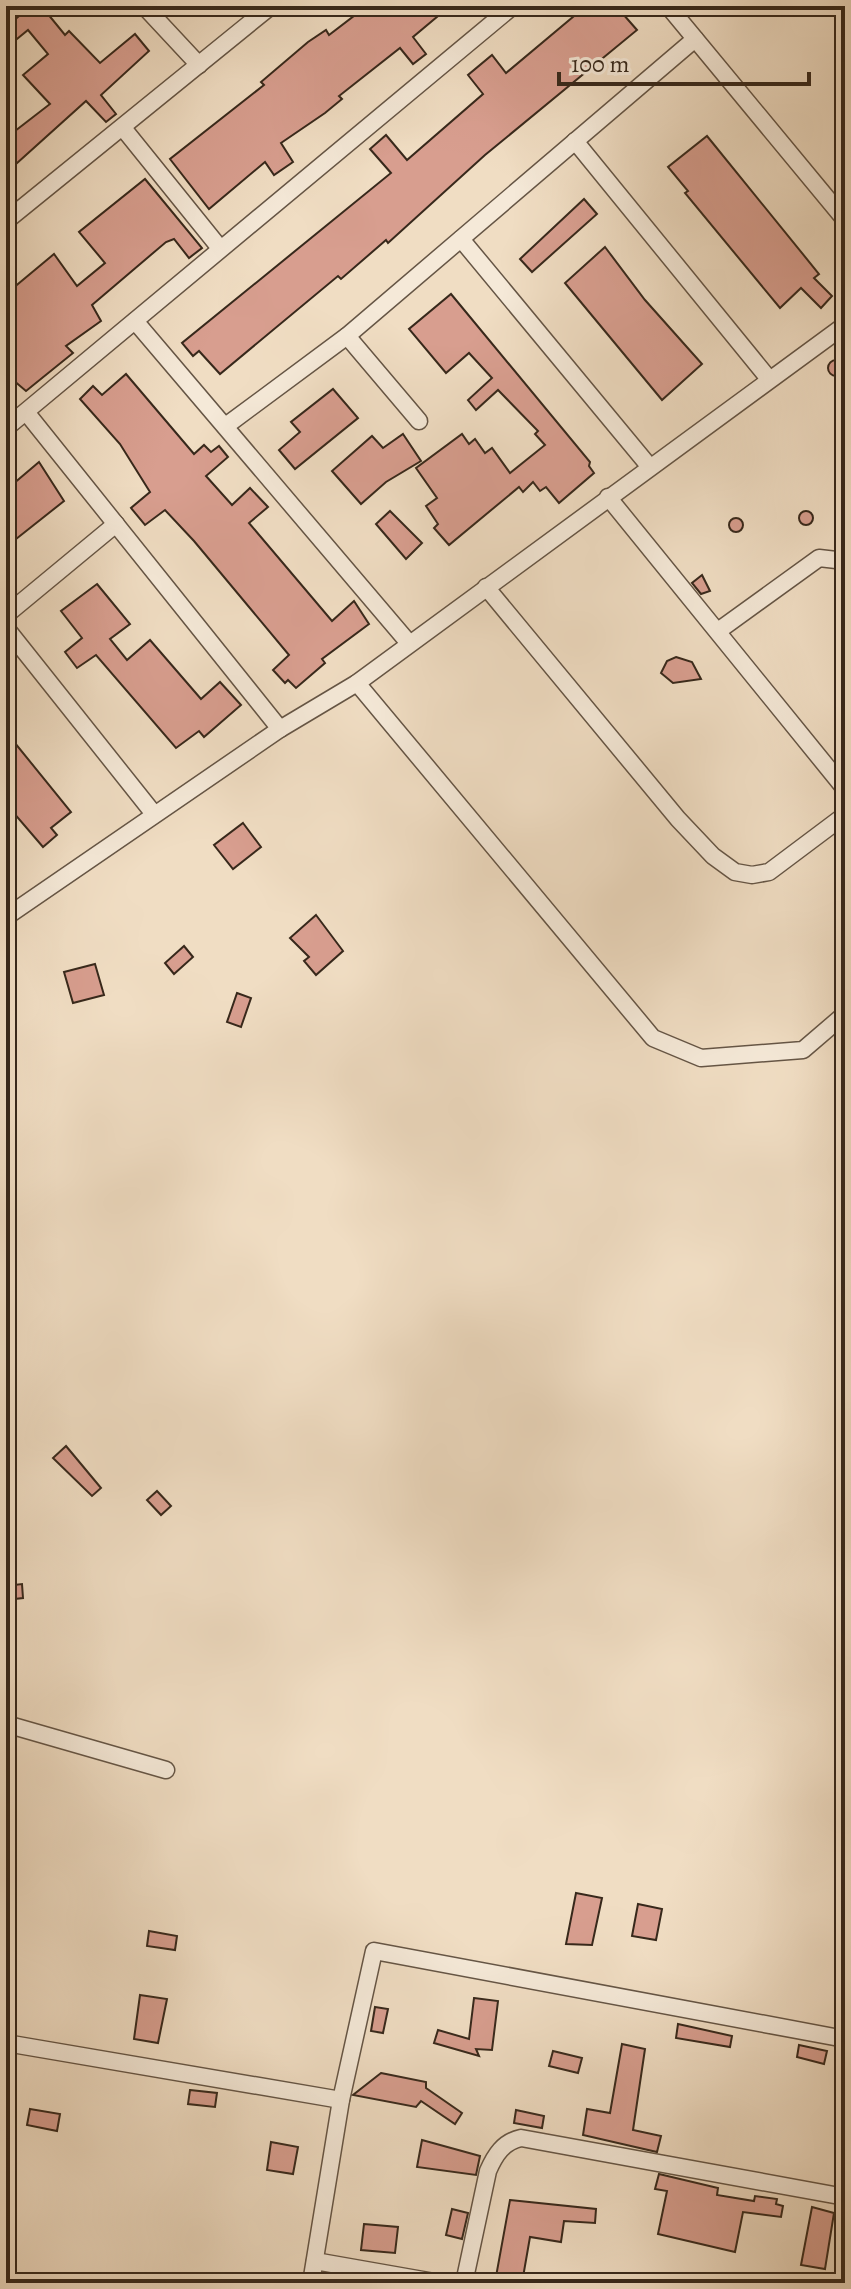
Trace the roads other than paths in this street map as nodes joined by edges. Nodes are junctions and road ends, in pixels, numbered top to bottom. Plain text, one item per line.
1 (144, 6) edge
2 (271, 6) edge
3 (513, 6) edge
4 (668, 6) edge
5 (695, 39) junction
6 (199, 65) junction
7 (123, 128) junction
8 (575, 141) junction
9 (845, 220) edge
10 (6, 221) edge
11 (461, 239) junction
12 (219, 247) junction
13 (135, 321) junction
14 (845, 325) edge
15 (347, 336) junction
16 (769, 379) junction
17 (26, 412) junction
18 (419, 421) dead end
19 (227, 425) junction
20 (6, 428) edge
21 (649, 466) junction
22 (608, 497) junction
23 (116, 524) junction
24 (845, 561) edge
25 (486, 587) junction
26 (6, 615) edge
27 (6, 628) edge
28 (718, 631) junction
29 (408, 642) junction
30 (357, 683) junction
31 (280, 729) junction
32 (845, 789) edge
33 (154, 814) junction
34 (845, 815) edge
35 (6, 917) edge
36 (845, 1014) edge
37 (6, 1724) edge
38 (166, 1770) dead end
39 (845, 2039) edge
40 (6, 2043) edge
41 (341, 2100) junction
42 (845, 2197) edge
43 (315, 2261) junction
44 (311, 2283) edge
45 (440, 2283) edge
46 (464, 2283) edge

1 - 6 street
2 - 6 street
3 - 12 street
4 - 5 street
5 - 8 street
5 - 9 street
6 - 7 street
7 - 10 street
7 - 12 street
8 - 11 street
8 - 16 street
11 - 15 street
11 - 21 street
12 - 13 street
13 - 17 street
13 - 19 street
14 - 16 street
15 - 18 street
15 - 19 street
16 - 21 street
17 - 20 street
17 - 23 street
19 - 29 street
21 - 22 street
22 - 25 street
22 - 28 street
23 - 26 street
23 - 31 street
24 - 28 street
25 - 29 street
25 - 34 street
27 - 33 street
28 - 32 street
29 - 30 street
30 - 31 street
30 - 36 street
31 - 33 street
33 - 35 street
37 - 38 street
39 - 41 street
40 - 41 street
41 - 43 street
42 - 46 street
43 - 44 street
43 - 45 street

